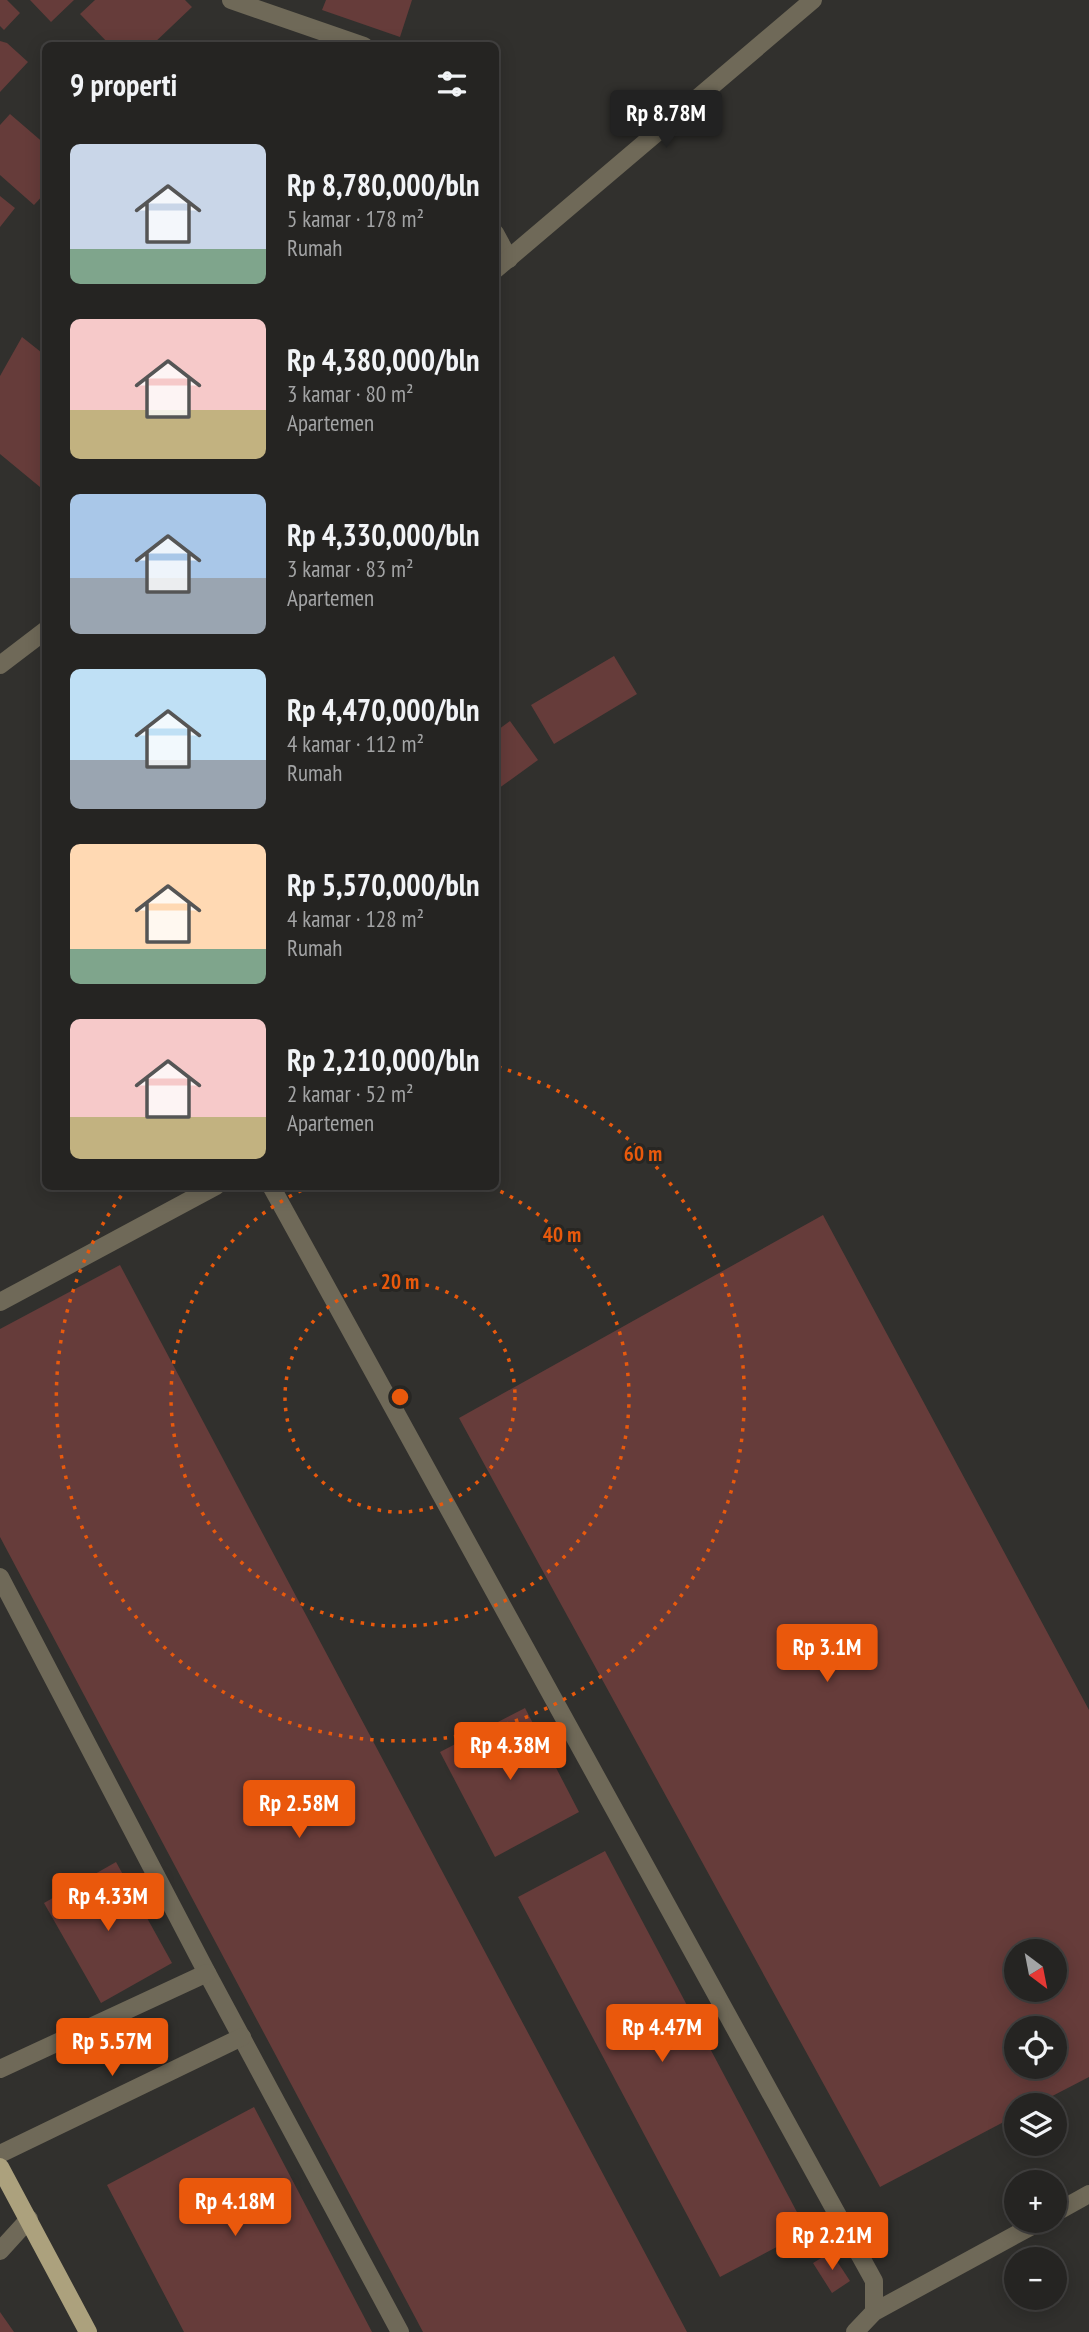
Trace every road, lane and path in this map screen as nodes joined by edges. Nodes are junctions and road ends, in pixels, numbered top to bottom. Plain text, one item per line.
1 (231, 0) edge
2 (813, 0) edge
3 (352, 42) edge
4 (502, 264) edge
5 (42, 633) edge
6 (0, 665) edge
7 (209, 1190) edge
8 (273, 1190) edge
9 (0, 1302) edge
10 (0, 1577) edge
11 (207, 1973) junction
12 (242, 2037) junction
13 (0, 2069) edge
14 (0, 2154) edge
15 (0, 2167) edge
16 (1089, 2194) edge
17 (1067, 2206) edge
18 (29, 2219) junction
19 (1019, 2233) edge
20 (0, 2251) edge
21 (874, 2312) junction
22 (88, 2332) edge
23 (400, 2332) edge
24 (855, 2332) edge

1 - 3 street
2 - 4 street
5 - 6 street
7 - 9 street
8 - 21 street
10 - 11 street
11 - 12 street
11 - 13 street
12 - 14 street
12 - 23 street
15 - 18 main road
16 - 17 street
18 - 20 street
18 - 22 main road
19 - 21 street
21 - 24 street

